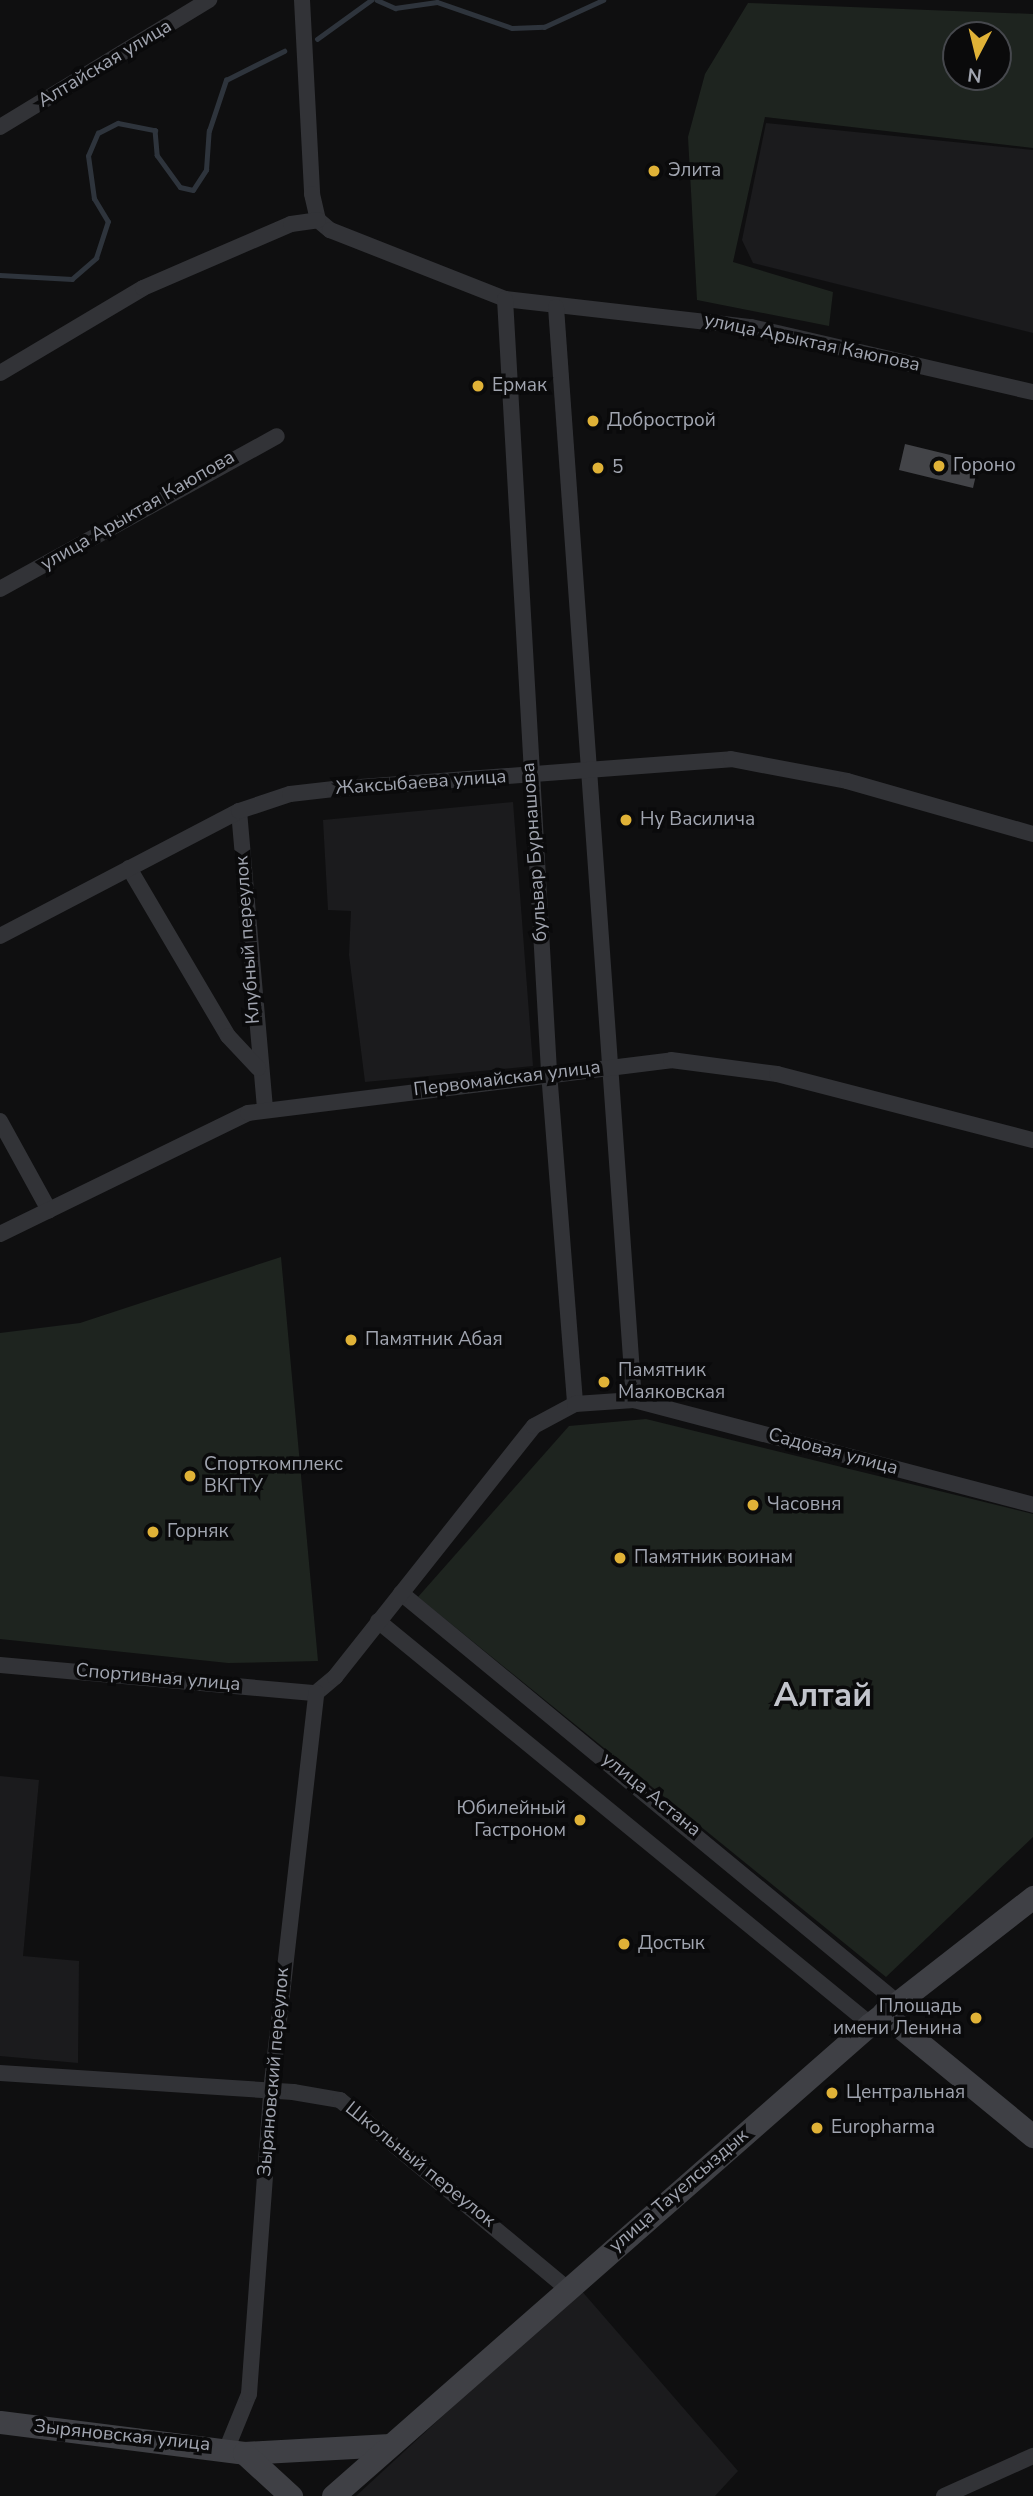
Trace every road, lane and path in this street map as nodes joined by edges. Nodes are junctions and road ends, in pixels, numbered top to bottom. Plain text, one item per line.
1 (209, 0) edge
2 (302, 0) edge
3 (0, 127) edge
4 (318, 220) junction
5 (505, 299) junction
6 (556, 307) junction
7 (0, 373) edge
8 (1033, 392) edge
9 (277, 436) dead end
10 (0, 589) edge
11 (587, 770) junction
12 (530, 775) junction
13 (239, 811) junction
14 (1033, 834) edge
15 (129, 868) junction
16 (0, 936) edge
17 (612, 1066) junction
18 (258, 1068) junction
19 (549, 1073) junction
20 (265, 1109) junction
21 (0, 1121) edge
22 (1033, 1140) edge
23 (49, 1210) junction
24 (0, 1234) edge
25 (634, 1400) junction
26 (575, 1404) junction
27 (1033, 1504) edge
28 (401, 1593) junction
29 (378, 1621) junction
30 (0, 1665) edge
31 (316, 1693) junction
32 (1033, 1897) edge
33 (883, 2013) junction
34 (0, 2073) edge
35 (271, 2091) junction
36 (1033, 2136) edge
37 (568, 2288) junction
38 (0, 2423) edge
39 (390, 2445) junction
40 (235, 2451) junction
41 (1033, 2456) edge
42 (291, 2496) edge
43 (333, 2496) edge
44 (944, 2496) edge

1 - 3 street, Алтайская улица
2 - 4 street
4 - 5 street, улица Арыктая Каюпова
4 - 7 street
5 - 6 street, улица Арыктая Каюпова
5 - 12 street, бульвар Бурнашова
6 - 8 street, улица Арыктая Каюпова
6 - 11 street
9 - 10 street, улица Арыктая Каюпова
11 - 12 street, Жаксыбаева улица
11 - 14 street, Жаксыбаева улица
11 - 17 street
12 - 13 street, Жаксыбаева улица
12 - 19 street, бульвар Бурнашова
13 - 15 street, Жаксыбаева улица
13 - 18 street, Клубный переулок
15 - 16 street, Жаксыбаева улица
15 - 18 street, Клубный переулок
17 - 19 street, Первомайская улица
17 - 22 street, Первомайская улица
17 - 25 street
18 - 20 street, Клубный переулок
19 - 20 street, Первомайская улица
19 - 26 street, бульвар Бурнашова
20 - 23 street, Первомайская улица
21 - 23 street
23 - 24 street, Первомайская улица
25 - 26 street, Садовая улица
25 - 27 street, Садовая улица
26 - 28 street
28 - 29 street
28 - 33 street, улица Астана
29 - 31 street
29 - 33 street, улица Астана
30 - 31 street, Спортивная улица
31 - 35 street, Зыряновский переулок
32 - 33 street, улица Тауелсыздык
33 - 36 street, улица Астана
33 - 37 street, улица Тауелсыздык
34 - 35 street, Школьный переулок
35 - 37 street, Школьный переулок
35 - 40 street, Зыряновский переулок
37 - 39 street, улица Тауелсыздык
38 - 40 street, Зыряновская улица
39 - 40 street, Зыряновская улица
39 - 43 street, улица Тауелсыздык
40 - 42 street
41 - 44 street

